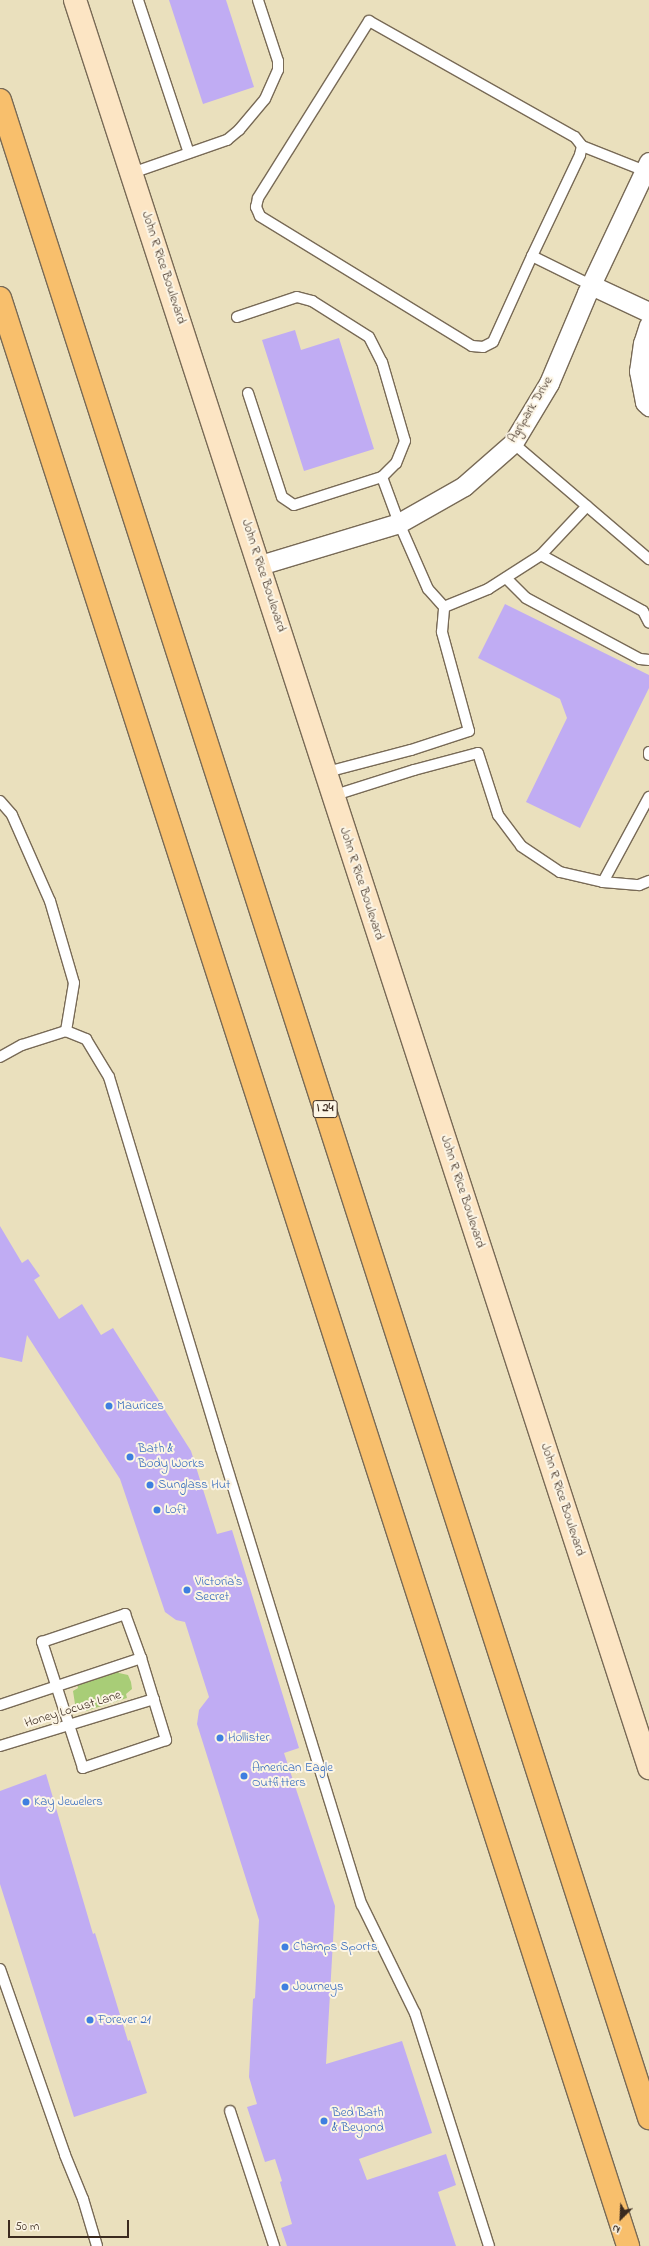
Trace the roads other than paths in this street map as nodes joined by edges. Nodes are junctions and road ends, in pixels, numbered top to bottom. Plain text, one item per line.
1 (75, 0) edge
2 (138, 0) edge
3 (258, 0) edge
4 (0, 100) edge
5 (582, 146) junction
6 (189, 153) junction
7 (647, 166) edge
8 (132, 173) junction
9 (532, 256) junction
10 (591, 285) junction
11 (0, 298) edge
12 (649, 312) edge
13 (237, 317) dead end
14 (649, 325) edge
15 (248, 393) dead end
16 (649, 406) edge
17 (513, 442) junction
18 (382, 477) junction
19 (587, 506) junction
20 (399, 524) junction
21 (541, 555) junction
22 (649, 558) edge
23 (260, 566) junction
24 (506, 578) junction
25 (444, 607) junction
26 (649, 623) edge
27 (649, 660) edge
28 (326, 772) junction
29 (332, 796) junction
30 (649, 797) edge
31 (0, 800) edge
32 (649, 881) edge
33 (603, 882) junction
34 (66, 1031) junction
35 (0, 1057) edge
36 (141, 1658) junction
37 (57, 1686) junction
38 (154, 1699) junction
39 (0, 1705) edge
40 (69, 1725) junction
41 (0, 1746) edge
42 (649, 1768) edge
43 (0, 1969) edge
44 (230, 2111) dead end
45 (649, 2118) edge
46 (97, 2246) edge
47 (274, 2246) edge
48 (489, 2246) edge
49 (628, 2246) edge

1 - 8 street, John R Rice Boulevard
2 - 6 lane
3 - 6 lane
4 - 45 highway, I 24
5 - 7 lane
5 - 9 lane
5 - 9 lane
6 - 8 lane
7 - 10 street, Agripark Drive
8 - 23 street, John R Rice Boulevard
9 - 10 lane
10 - 12 street
10 - 17 street, Agripark Drive
11 - 49 highway
13 - 18 lane
14 - 16 street
15 - 18 lane
17 - 19 lane
17 - 20 street, Agripark Drive
18 - 20 lane
19 - 21 lane
19 - 22 lane
20 - 23 street, Agripark Drive
20 - 25 lane
21 - 24 lane
21 - 26 lane
23 - 28 street, John R Rice Boulevard
24 - 25 lane
24 - 27 lane
25 - 28 lane
28 - 29 street, John R Rice Boulevard
29 - 33 lane
29 - 42 street, John R Rice Boulevard
30 - 33 lane
31 - 34 lane
32 - 33 lane
34 - 35 lane
34 - 48 lane
36 - 37 lane, Honey Locust Lane
36 - 37 lane
36 - 38 lane
37 - 39 lane, Honey Locust Lane
37 - 40 lane
38 - 40 lane, Honey Locust Lane
38 - 40 lane
40 - 41 lane, Honey Locust Lane
43 - 46 lane
44 - 47 lane

